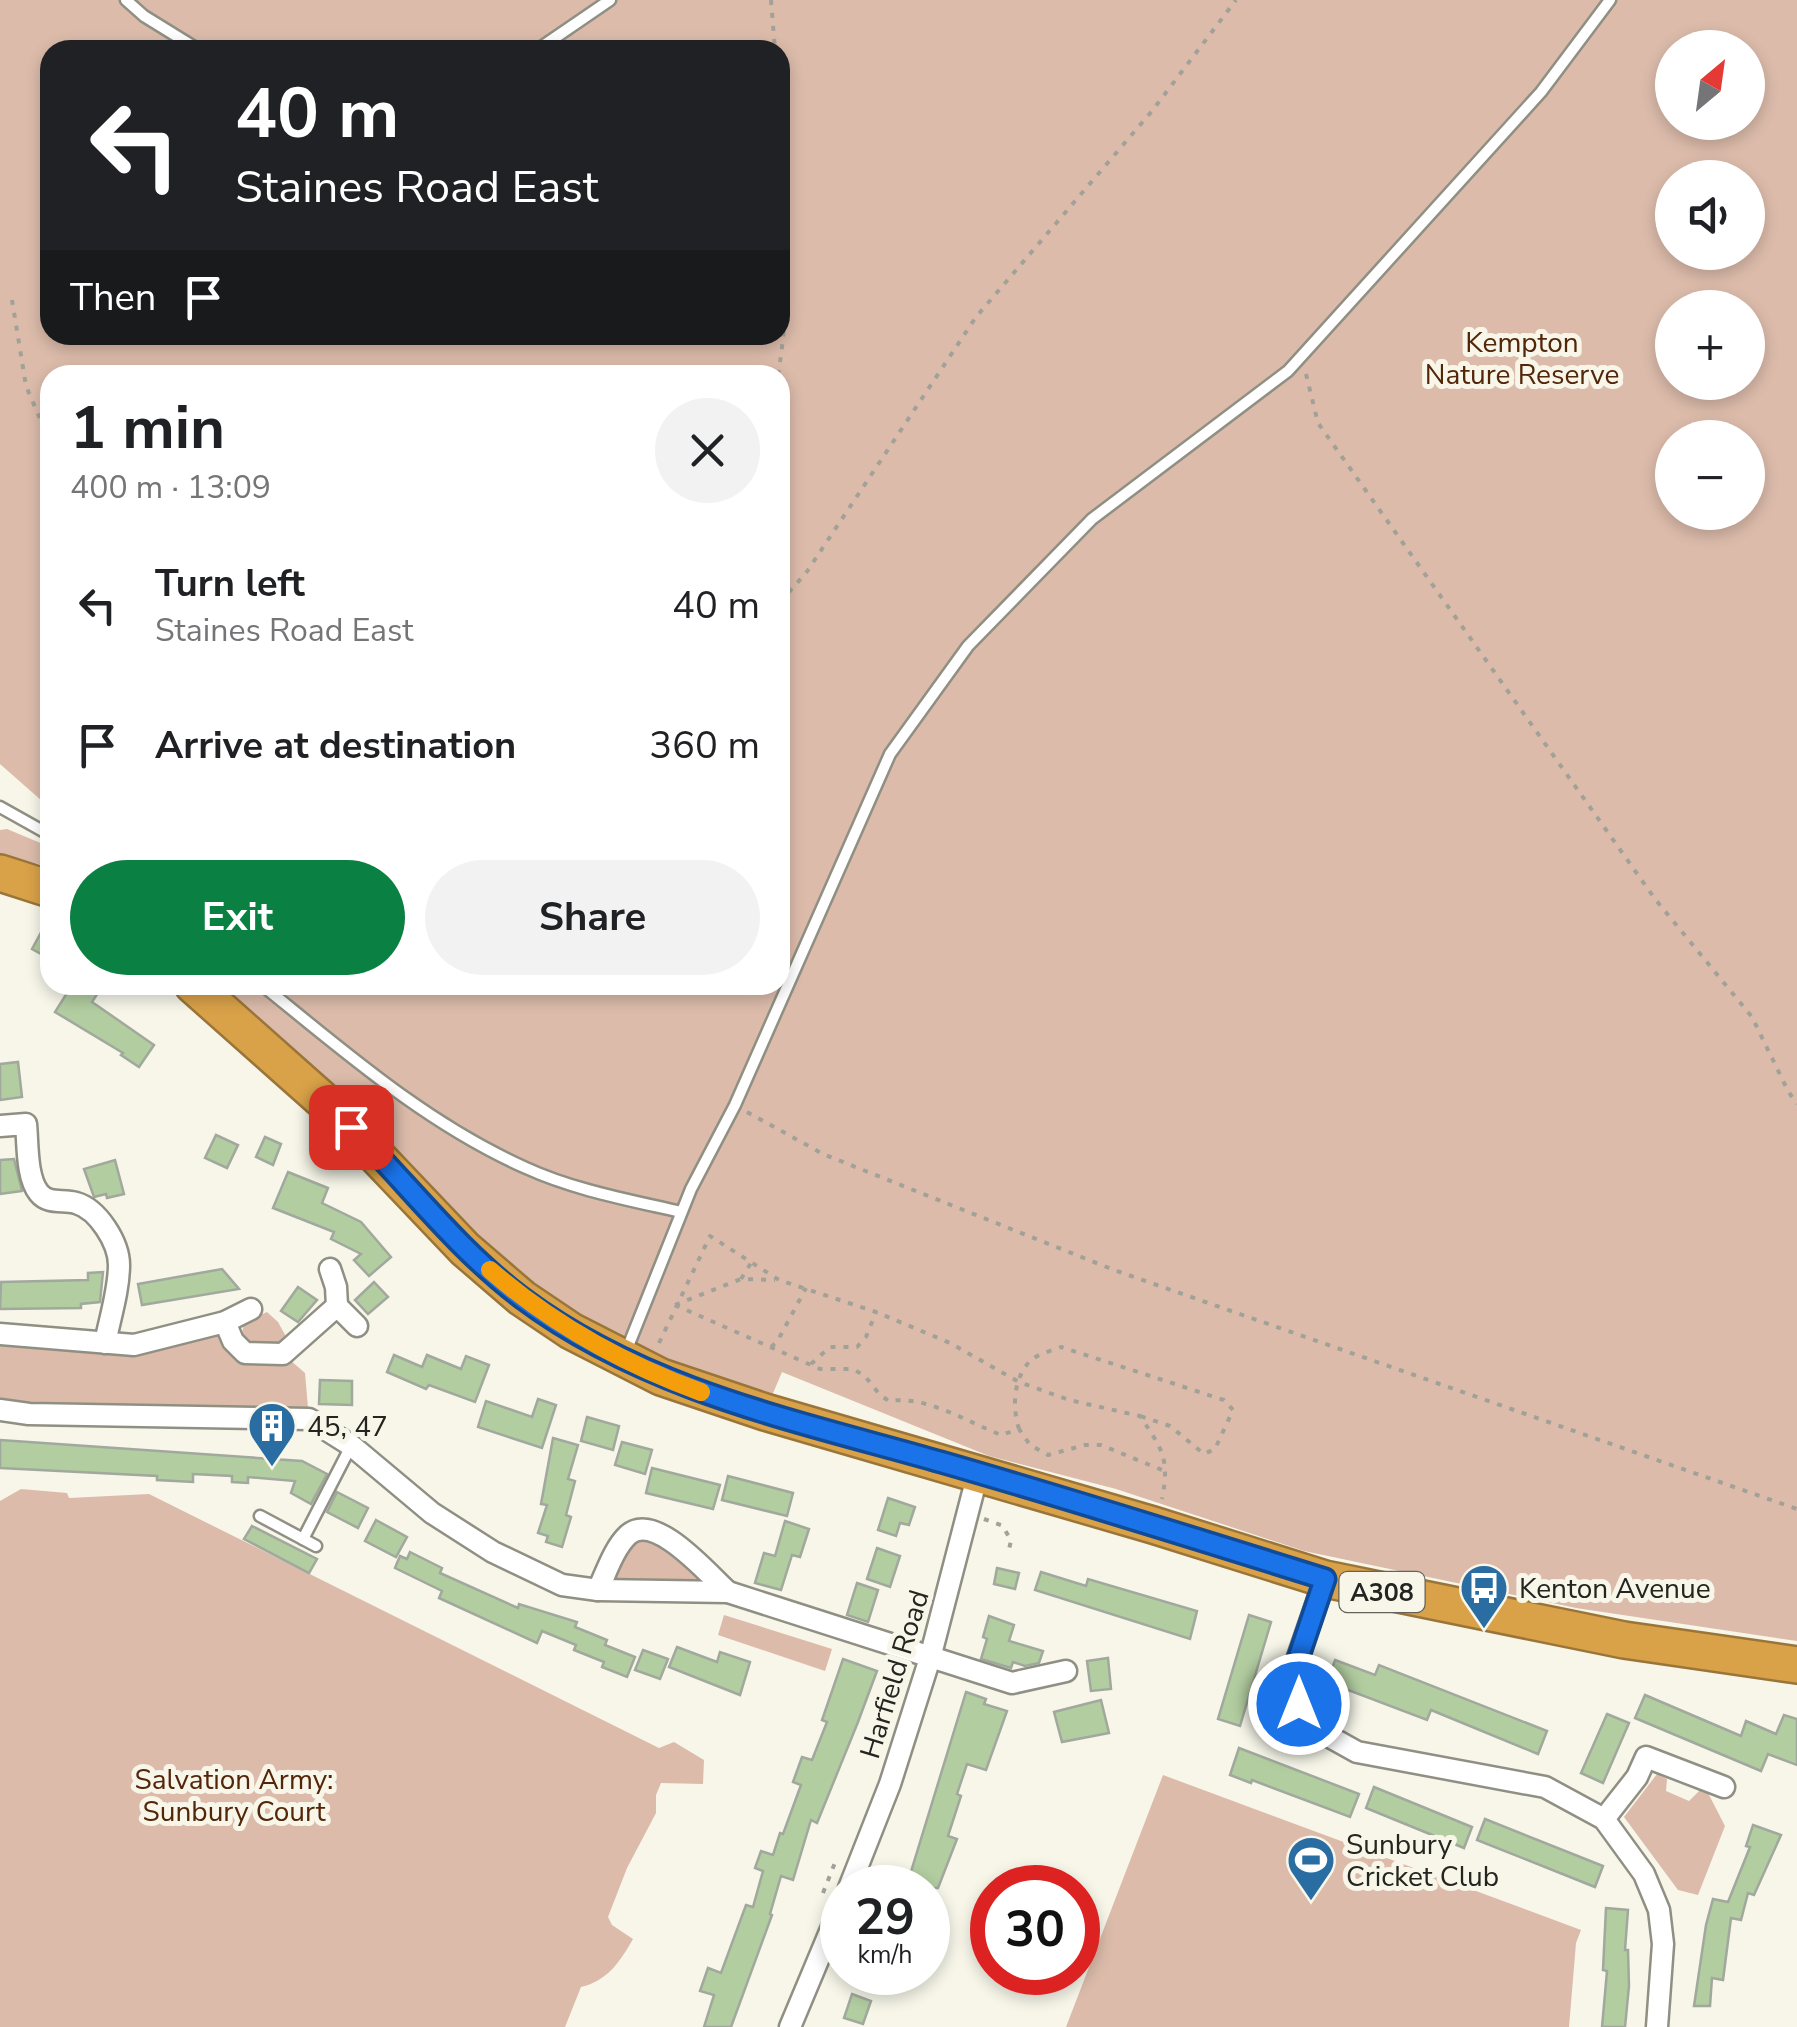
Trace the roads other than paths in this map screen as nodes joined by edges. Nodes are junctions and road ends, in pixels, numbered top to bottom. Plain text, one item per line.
1 (126, 0) edge
2 (610, 0) edge
3 (1610, 0) edge
4 (184, 40) edge
5 (552, 40) edge
6 (0, 807) edge
7 (40, 829) edge
8 (0, 872) edge
9 (40, 886) edge
10 (790, 979) edge
11 (204, 995) edge
12 (274, 995) edge
13 (783, 995) edge
14 (0, 1126) edge
15 (681, 1212) junction
16 (330, 1269) dead end
17 (337, 1306) junction
18 (250, 1309) dead end
19 (224, 1322) junction
20 (356, 1326) dead end
21 (0, 1334) edge
22 (105, 1343) junction
23 (623, 1359) junction
24 (0, 1410) edge
25 (352, 1446) junction
26 (978, 1473) junction
27 (260, 1516) dead end
28 (303, 1539) junction
29 (316, 1546) dead end
30 (1325, 1579) junction
31 (598, 1590) junction
32 (728, 1592) junction
33 (930, 1658) junction
34 (1797, 1665) edge
35 (1066, 1670) dead end
36 (1724, 1788) dead end
37 (1604, 1819) junction
38 (857, 1865) edge
39 (820, 1955) edge
40 (790, 2027) edge
41 (1657, 2027) edge

1 - 4 lane
2 - 5 lane
3 - 10 lane
6 - 7 lane
8 - 9 highway
11 - 23 highway, A308
12 - 15 lane
13 - 15 lane
14 - 22 street
15 - 23 lane
16 - 17 street
17 - 19 street
17 - 20 street
18 - 19 street
19 - 22 street
21 - 22 street
23 - 26 highway, A308
24 - 25 street
25 - 28 lane
25 - 31 street
26 - 30 highway, A308
26 - 33 street, Harfield Road
27 - 28 lane
28 - 29 lane
30 - 34 highway, A308
30 - 37 street
31 - 32 street
31 - 32 street
32 - 33 street
33 - 35 street
33 - 38 street, Harfield Road
36 - 37 street
37 - 41 street
39 - 40 street

